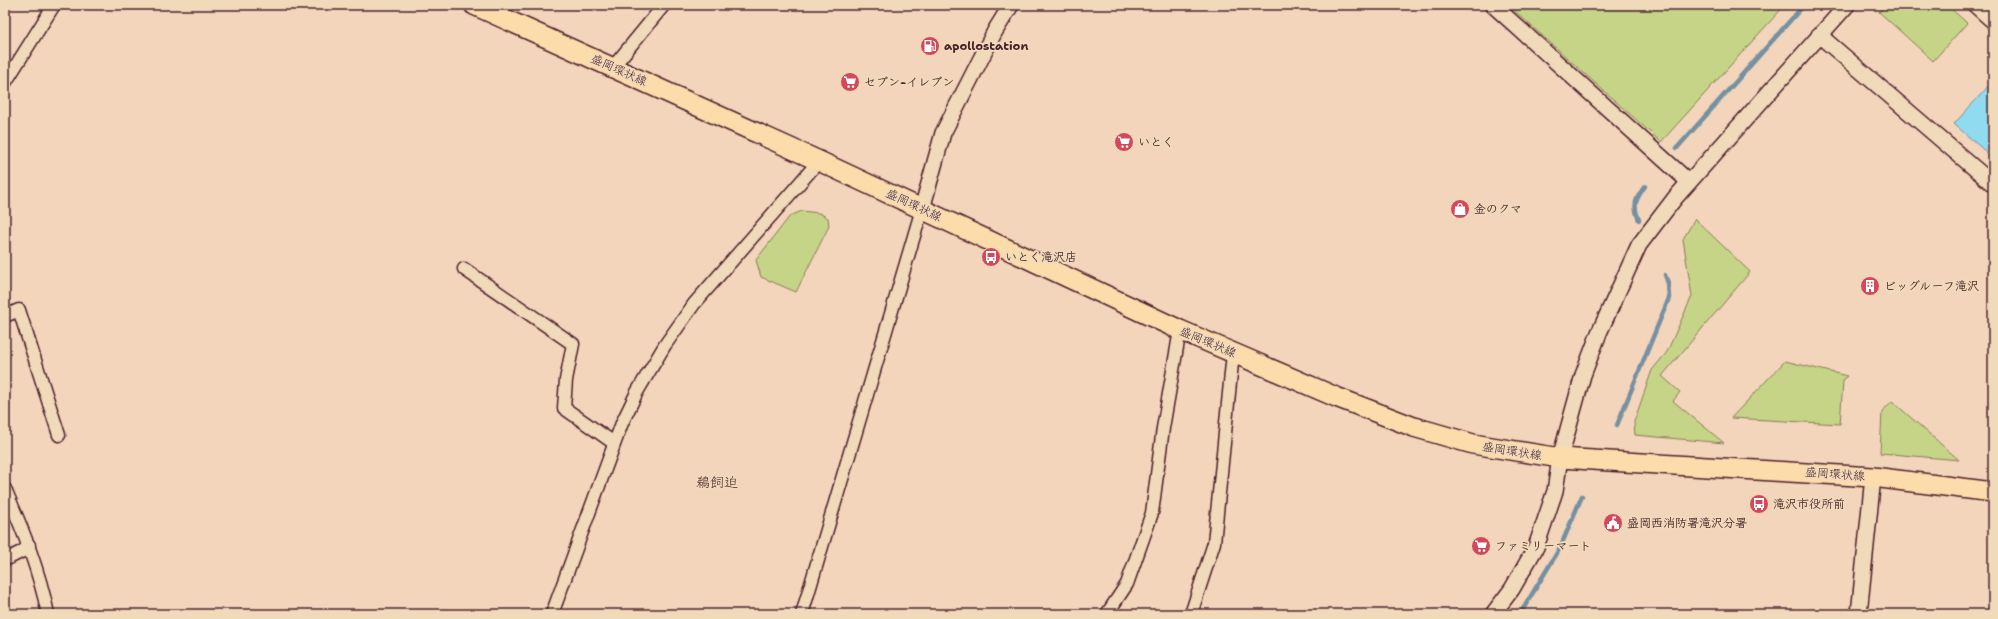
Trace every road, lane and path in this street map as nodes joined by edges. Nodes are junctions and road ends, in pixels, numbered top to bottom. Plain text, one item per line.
1 (54, 5) edge
2 (474, 5) edge
3 (664, 5) edge
4 (1011, 5) edge
5 (1493, 5) edge
6 (1847, 5) edge
7 (1973, 5) edge
8 (1993, 23) edge
9 (1819, 35) junction
10 (613, 67) junction
11 (5, 83) edge
12 (819, 161) junction
13 (1689, 182) junction
14 (1993, 184) edge
15 (922, 209) junction
16 (464, 270) dead end
17 (5, 316) edge
18 (1180, 330) junction
19 (1233, 353) junction
20 (59, 435) dead end
21 (614, 443) junction
22 (1560, 458) junction
23 (1874, 477) junction
24 (5, 489) edge
25 (1993, 492) edge
26 (29, 545) junction
27 (5, 560) edge
28 (48, 614) edge
29 (552, 614) edge
30 (802, 614) edge
31 (1107, 614) edge
32 (1190, 614) edge
33 (1493, 614) edge
34 (1859, 614) edge

1 - 11 street
2 - 10 main road, 盛岡環状線
3 - 10 street
4 - 15 street
5 - 13 street
6 - 9 street
7 - 8 street
9 - 13 street
9 - 14 street
10 - 12 main road, 盛岡環状線
12 - 15 main road, 盛岡環状線
12 - 21 street
13 - 22 street
15 - 18 main road, 盛岡環状線
15 - 30 street
16 - 21 street
17 - 20 street
18 - 19 main road, 盛岡環状線
18 - 31 street
19 - 22 main road, 盛岡環状線
19 - 32 street
21 - 29 street
22 - 23 main road, 盛岡環状線
22 - 33 street
23 - 25 main road, 盛岡環状線
23 - 34 street
24 - 26 street
26 - 27 street
26 - 28 street

